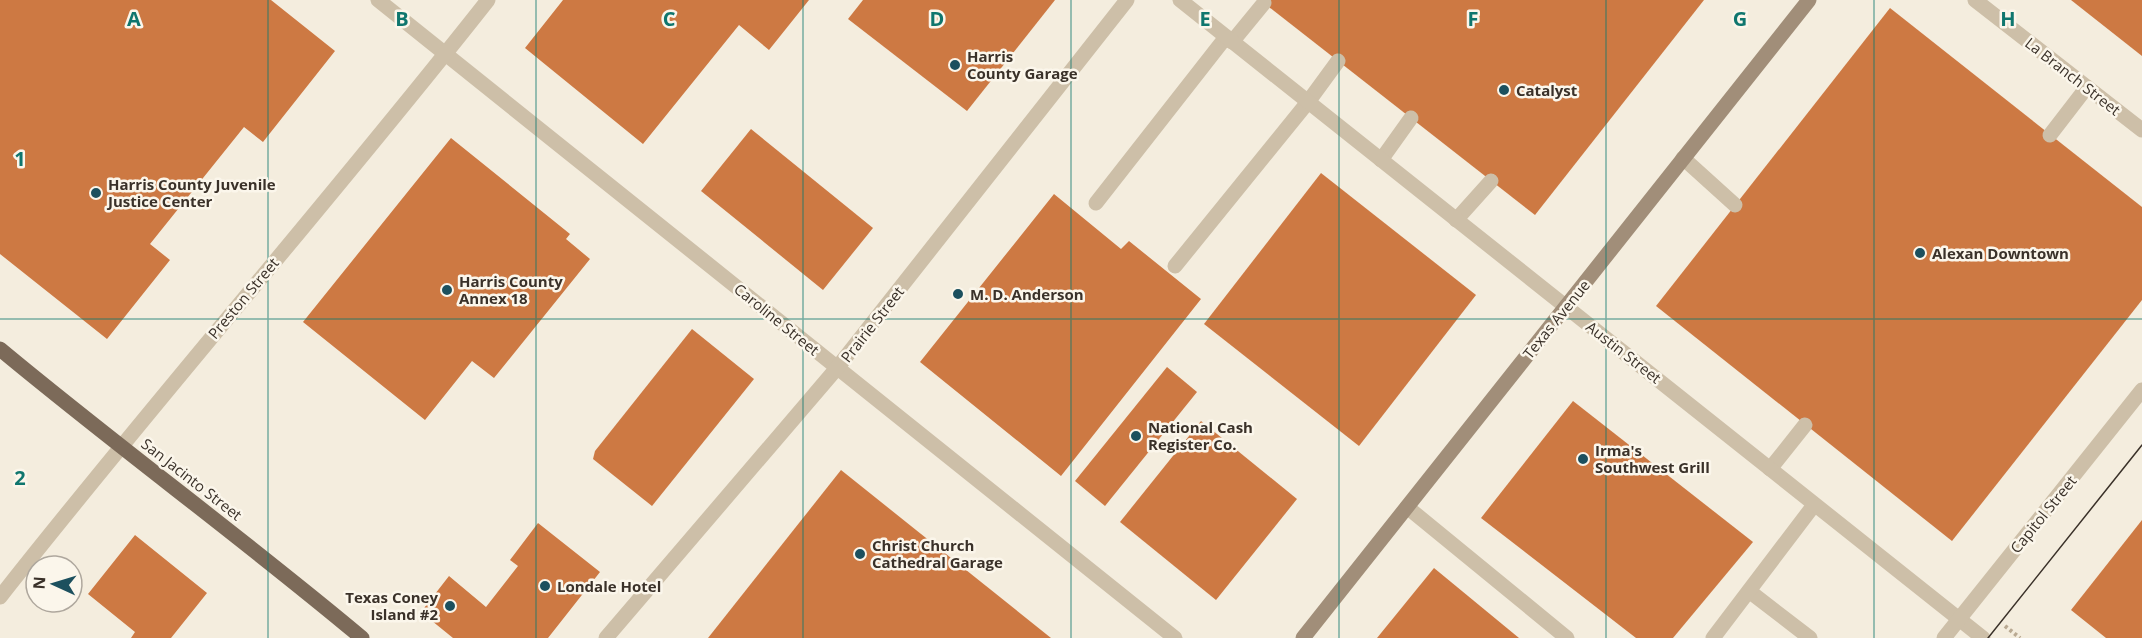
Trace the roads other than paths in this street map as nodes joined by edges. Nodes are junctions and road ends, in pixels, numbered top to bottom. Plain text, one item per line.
1 (378, 0) edge
2 (488, 0) edge
3 (1127, 0) edge
4 (1180, 0) edge
5 (1809, 0) edge
6 (1975, 0) edge
7 (1264, 3) dead end
8 (1229, 40) junction
9 (445, 54) junction
10 (1338, 61) dead end
11 (2087, 87) junction
12 (1308, 102) junction
13 (1411, 118) dead end
14 (2142, 130) edge
15 (2050, 135) dead end
16 (1683, 158) junction
17 (1381, 160) junction
18 (1491, 181) dead end
19 (1096, 203) dead end
20 (1736, 205) dead end
21 (1456, 220) junction
22 (1175, 266) dead end
23 (1566, 306) junction
24 (0, 349) edge
25 (837, 368) junction
26 (2142, 390) edge
27 (1805, 425) dead end
28 (120, 446) junction
29 (1770, 468) junction
30 (1814, 505) junction
31 (1407, 507) junction
32 (1749, 591) junction
33 (0, 597) edge
34 (1959, 619) junction
35 (362, 638) edge
36 (606, 638) edge
37 (1175, 638) edge
38 (1303, 638) edge
39 (1567, 638) edge
40 (1713, 638) edge
41 (1810, 638) edge
42 (1944, 638) edge
43 (1983, 638) edge

1 - 9 street, Caroline Street
2 - 9 street, Preston Street
3 - 25 street, Prairie Street
4 - 8 street, Austin Street
5 - 16 main road, Texas Avenue
6 - 11 street, La Branch Street
7 - 8 street
8 - 12 street, Austin Street
8 - 19 street
9 - 25 street, Caroline Street
9 - 28 street, Preston Street
10 - 12 street
11 - 14 street, La Branch Street
11 - 15 street
12 - 17 street, Austin Street
12 - 22 street
13 - 17 street
16 - 20 street
16 - 23 main road, Texas Avenue
17 - 21 street, Austin Street
18 - 21 street
21 - 23 street, Austin Street
23 - 29 street, Austin Street
23 - 31 main road, Texas Avenue
24 - 28 main road, San Jacinto Street
25 - 36 street, Prairie Street
25 - 37 street, Caroline Street
26 - 34 street, Capitol Street
27 - 29 street
28 - 33 street, Preston Street
28 - 35 main road, San Jacinto Street
29 - 30 street, Austin Street
30 - 32 street
30 - 34 street, Austin Street
31 - 38 main road, Texas Avenue
31 - 39 street
32 - 40 street
32 - 41 street
34 - 42 street, Capitol Street
34 - 43 street, Austin Street

